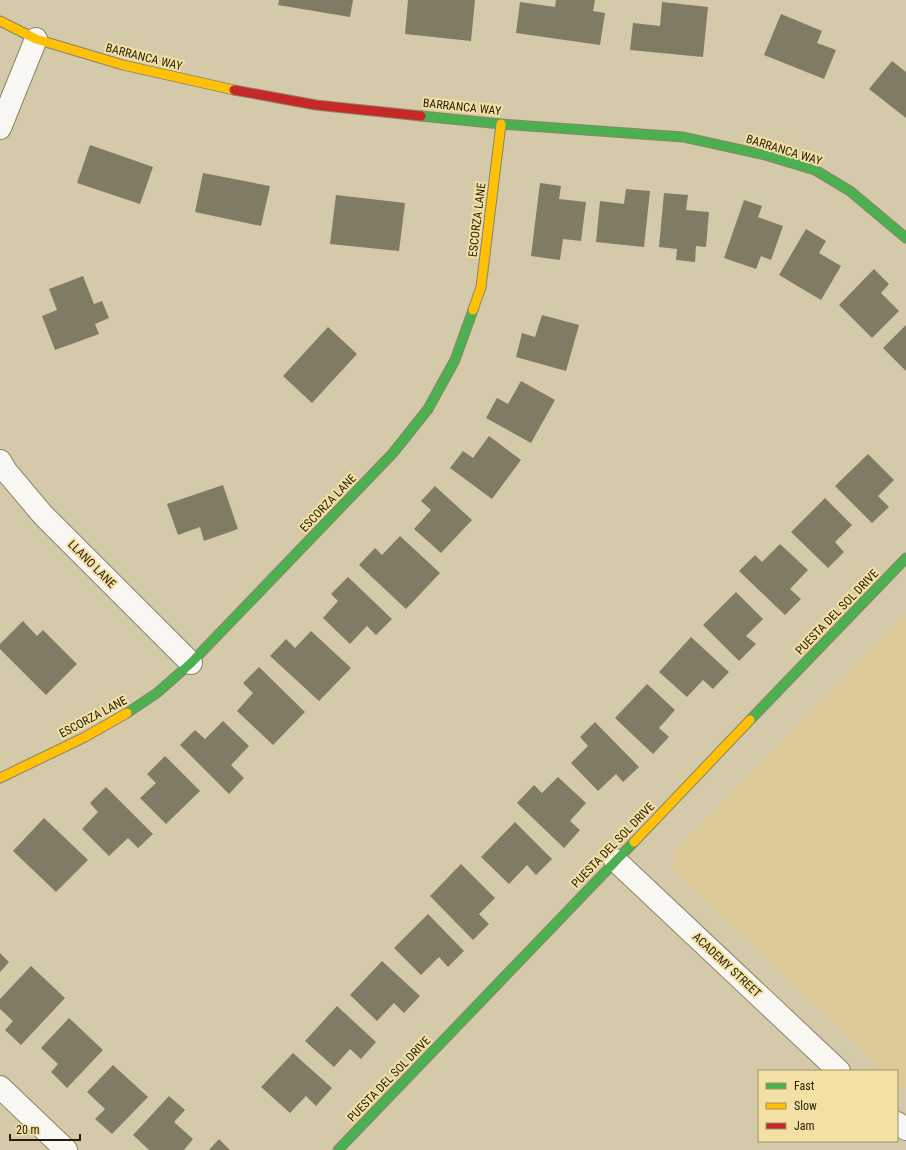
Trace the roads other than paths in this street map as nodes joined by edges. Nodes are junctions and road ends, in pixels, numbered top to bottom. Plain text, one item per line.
1 (0, 21) edge
2 (36, 39) junction
3 (501, 124) junction
4 (0, 128) edge
5 (906, 238) edge
6 (0, 460) edge
7 (906, 558) edge
8 (191, 663) junction
9 (0, 778) edge
10 (616, 860) junction
11 (838, 1070) edge
12 (0, 1087) edge
13 (66, 1150) edge
14 (338, 1150) edge

1 - 2 street, BARRANCA WAY
2 - 3 street, BARRANCA WAY
2 - 4 street
3 - 5 street, BARRANCA WAY
3 - 8 street, ESCORZA LANE
6 - 8 street, LLANO LANE
7 - 10 street, PUESTA DEL SOL DRIVE
8 - 9 street, ESCORZA LANE
10 - 11 street, ACADEMY STREET
10 - 14 street, PUESTA DEL SOL DRIVE
12 - 13 street

